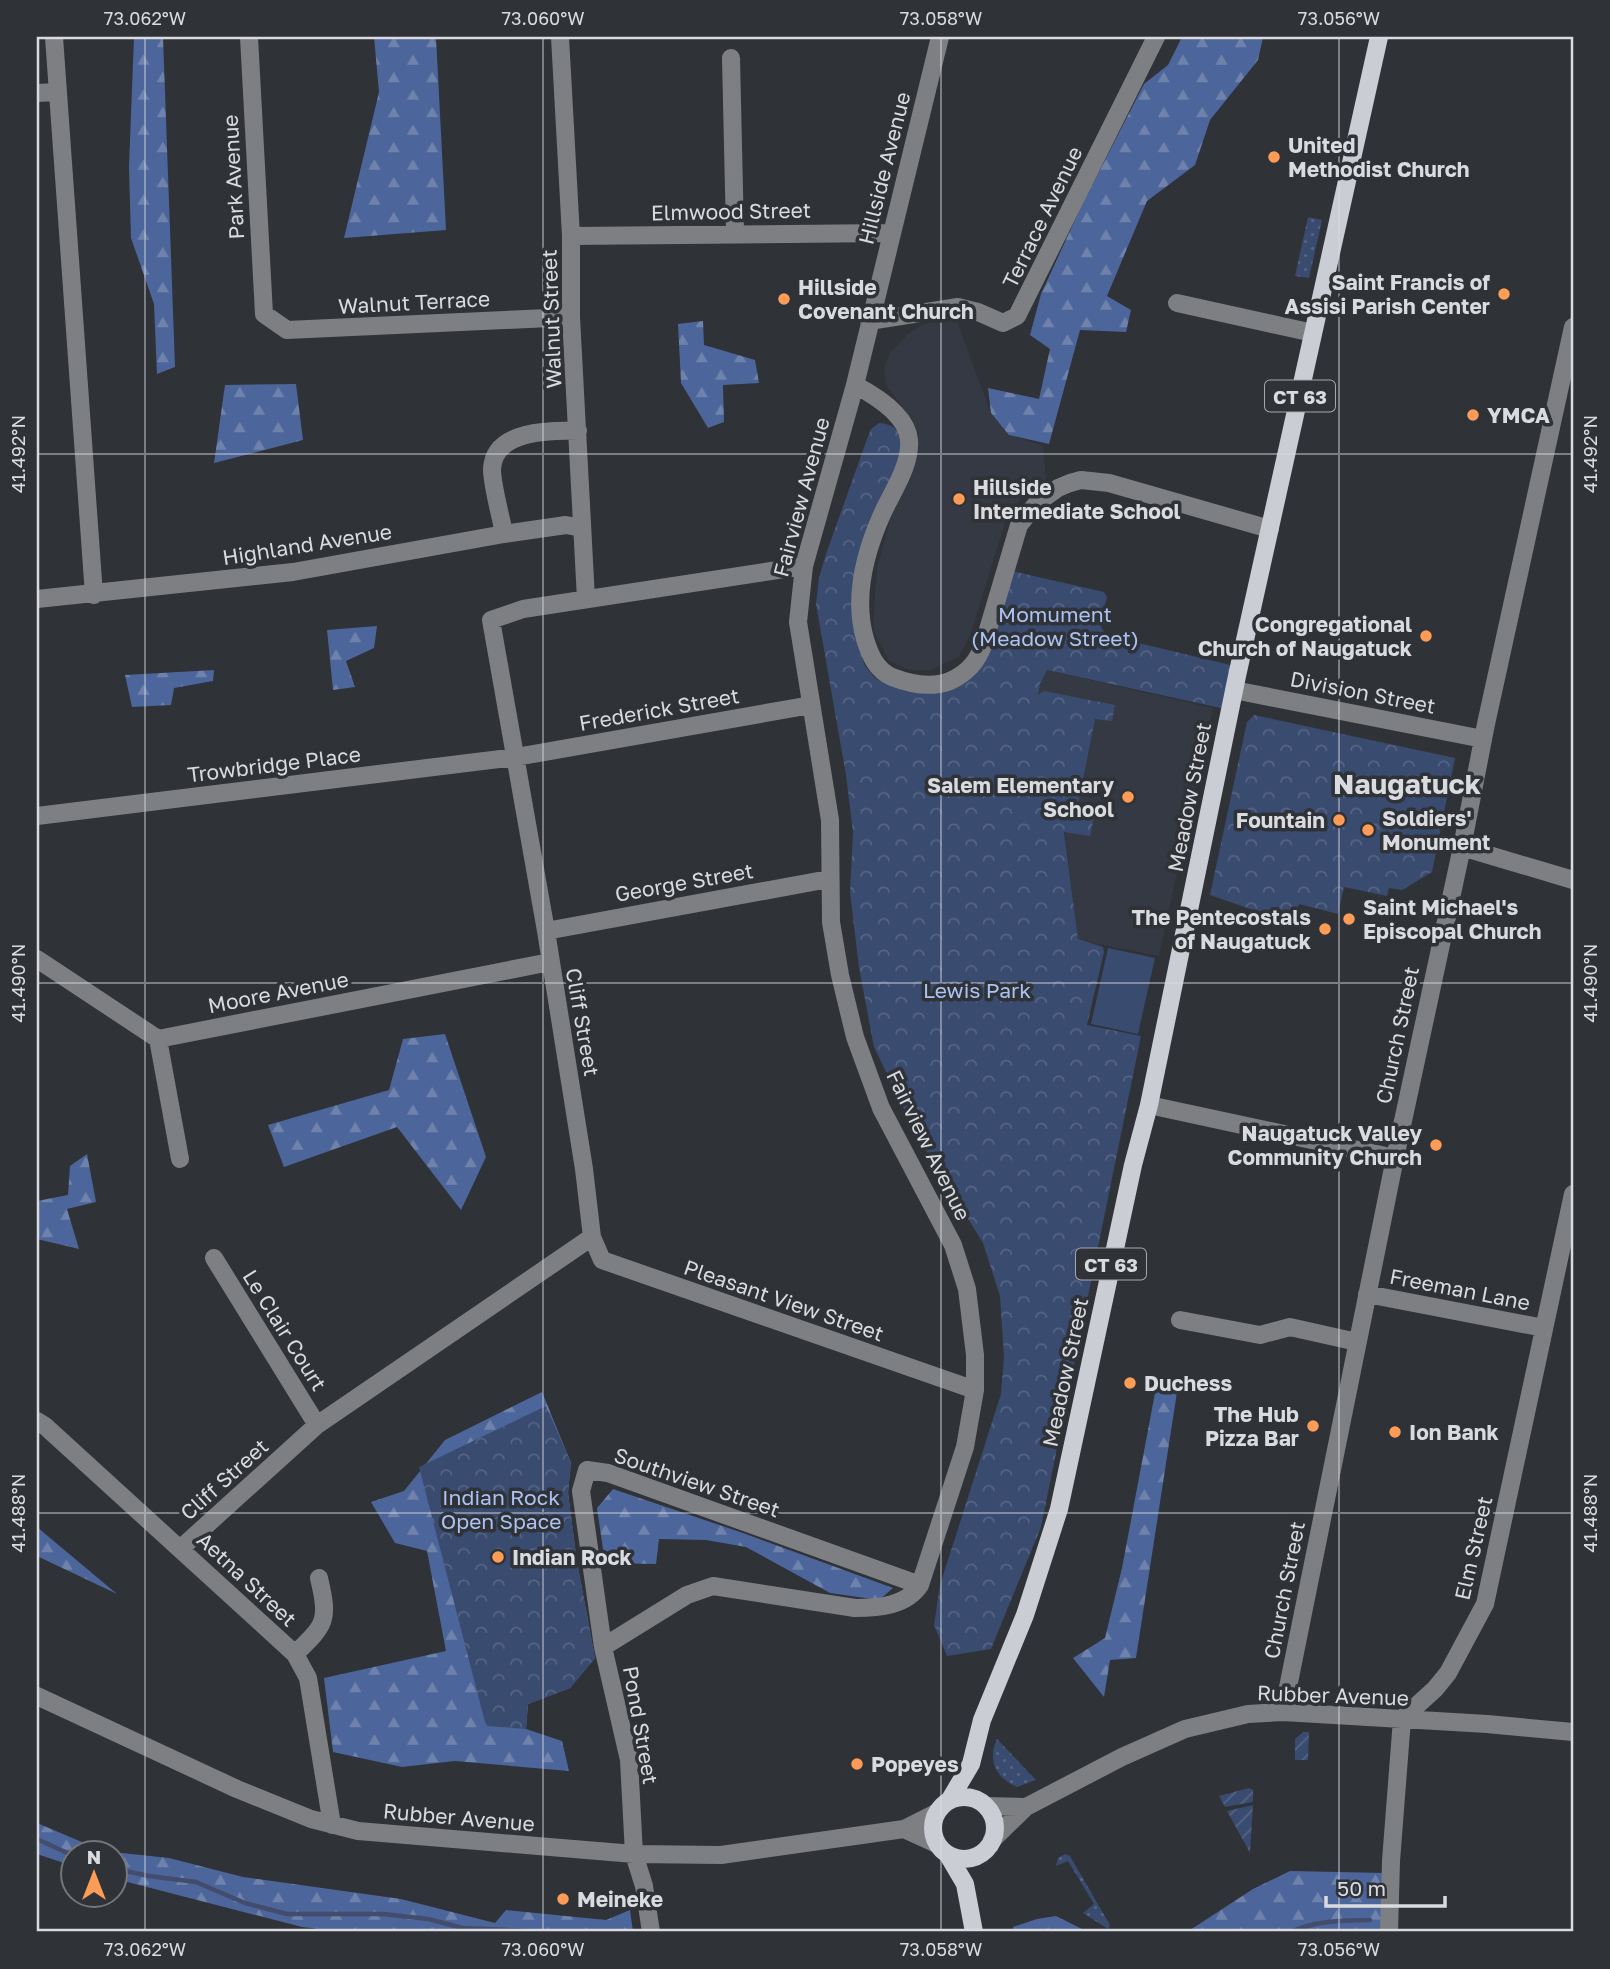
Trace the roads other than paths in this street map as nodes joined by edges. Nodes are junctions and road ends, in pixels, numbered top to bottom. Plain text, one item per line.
1 (54, 37) edge
2 (248, 37) edge
3 (560, 37) edge
4 (940, 37) edge
5 (1156, 37) edge
6 (1379, 37) edge
7 (731, 58) dead end
8 (57, 92) junction
9 (37, 93) edge
10 (735, 233) junction
11 (891, 233) junction
12 (571, 236) junction
13 (1177, 303) dead end
14 (264, 314) joint
15 (571, 317) junction
16 (869, 321) junction
17 (1573, 327) edge
18 (1313, 333) junction
19 (1570, 355) edge
20 (855, 385) junction
21 (578, 431) junction
22 (582, 528) junction
23 (1270, 529) junction
24 (504, 534) junction
25 (804, 566) junction
26 (94, 595) junction
27 (37, 599) edge
28 (586, 599) junction
29 (1234, 690) junction
30 (811, 705) junction
31 (1483, 739) junction
32 (516, 757) junction
33 (37, 816) edge
34 (1462, 847) junction
35 (830, 880) junction
36 (1573, 880) edge
37 (546, 931) junction
38 (37, 959) edge
39 (550, 962) junction
40 (158, 1039) junction
41 (1149, 1105) junction
42 (1395, 1158) junction
43 (180, 1160) dead end
44 (1573, 1194) edge
45 (592, 1237) junction
46 (214, 1258) dead end
47 (1367, 1294) junction
48 (1180, 1320) dead end
49 (1544, 1328) junction
50 (1357, 1342) junction
51 (975, 1390) junction
52 (37, 1421) edge
53 (317, 1425) junction
54 (180, 1549) junction
55 (319, 1578) dead end
56 (920, 1585) junction
57 (603, 1647) junction
58 (295, 1654) junction
59 (37, 1696) edge
60 (1283, 1712) junction
61 (1402, 1719) junction
62 (1573, 1732) edge
63 (971, 1763) junction
64 (982, 1803) junction
65 (942, 1807) junction
66 (1026, 1807) junction
67 (332, 1825) junction
68 (904, 1829) junction
69 (992, 1840) junction
70 (943, 1850) junction
71 (634, 1853) junction
72 (978, 1855) junction
73 (965, 1884) junction
74 (973, 1929) edge
75 (651, 1932) edge
76 (1389, 1932) edge

1 - 8 street
2 - 14 street, Park Avenue
3 - 12 street, Walnut Street
4 - 11 street, Hillside Avenue
5 - 16 street, Terrace Avenue
6 - 18 main road, Meadow Street / CT 63
7 - 10 street
8 - 9 street
8 - 26 street
10 - 11 street, Elmwood Street
10 - 12 street, Elmwood Street
11 - 16 street, Hillside Avenue
12 - 15 street, Walnut Street
13 - 18 street
14 - 15 street, Walnut Terrace
15 - 21 street, Walnut Street
16 - 20 street, Hillside Avenue
17 - 19 street, Church Street
18 - 23 main road, Meadow Street / CT 63
19 - 31 street, Church Street
20 - 23 street
20 - 25 street, Fairview Avenue
21 - 22 street, Walnut Street
21 - 24 street
22 - 24 street, Highland Avenue
22 - 28 street, Walnut Street
23 - 29 main road, Meadow Street / CT 63
24 - 26 street, Highland Avenue
25 - 28 street, Cliff Street
25 - 30 street, Fairview Avenue
26 - 27 street, Highland Avenue
28 - 32 street, Cliff Street
29 - 31 street, Division Street
29 - 41 main road, Meadow Street / CT 63
30 - 32 street, Frederick Street
30 - 35 street, Fairview Avenue
31 - 34 street, Church Street
32 - 33 street, Trowbridge Place
32 - 37 street, Cliff Street
34 - 36 street
34 - 42 street, Church Street
35 - 37 street, George Street
35 - 51 street, Fairview Avenue
37 - 39 street, Cliff Street
38 - 40 street
39 - 40 street, Moore Avenue
39 - 45 street, Cliff Street
40 - 43 street
41 - 42 street
41 - 63 main road, Meadow Street / CT 63
42 - 47 street, Church Street
44 - 49 street, Elm Street
45 - 51 street, Pleasant View Street
45 - 53 street, Cliff Street
46 - 53 street, Le Clair Court
47 - 49 street, Freeman Lane
47 - 50 street, Church Street
48 - 50 street
49 - 61 street, Elm Street
50 - 60 street, Church Street
51 - 56 street, Fairview Avenue
52 - 54 street, Aetna Street
53 - 54 street, Cliff Street
54 - 58 street, Aetna Street
55 - 58 street
56 - 57 street
56 - 57 street, Southview Street
57 - 71 street, Pond Street
58 - 67 street, Aetna Street
59 - 67 street, Rubber Avenue
60 - 61 street, Rubber Avenue
60 - 66 street, Rubber Avenue
61 - 62 street, Rubber Avenue
61 - 76 street
63 - 64 main road, Meadow Street / CT 63
63 - 65 main road, Meadow Street / CT 63
64 - 65 main road
64 - 66 street, Rubber Avenue
64 - 69 main road, CT 63
65 - 68 street, Rubber Avenue
65 - 70 main road
66 - 69 street, Rubber Avenue
67 - 71 street, Rubber Avenue
68 - 70 street
68 - 71 street, Rubber Avenue
69 - 72 main road
70 - 72 main road
70 - 73 main road
71 - 75 street, Pond Street
72 - 73 main road
73 - 74 main road

